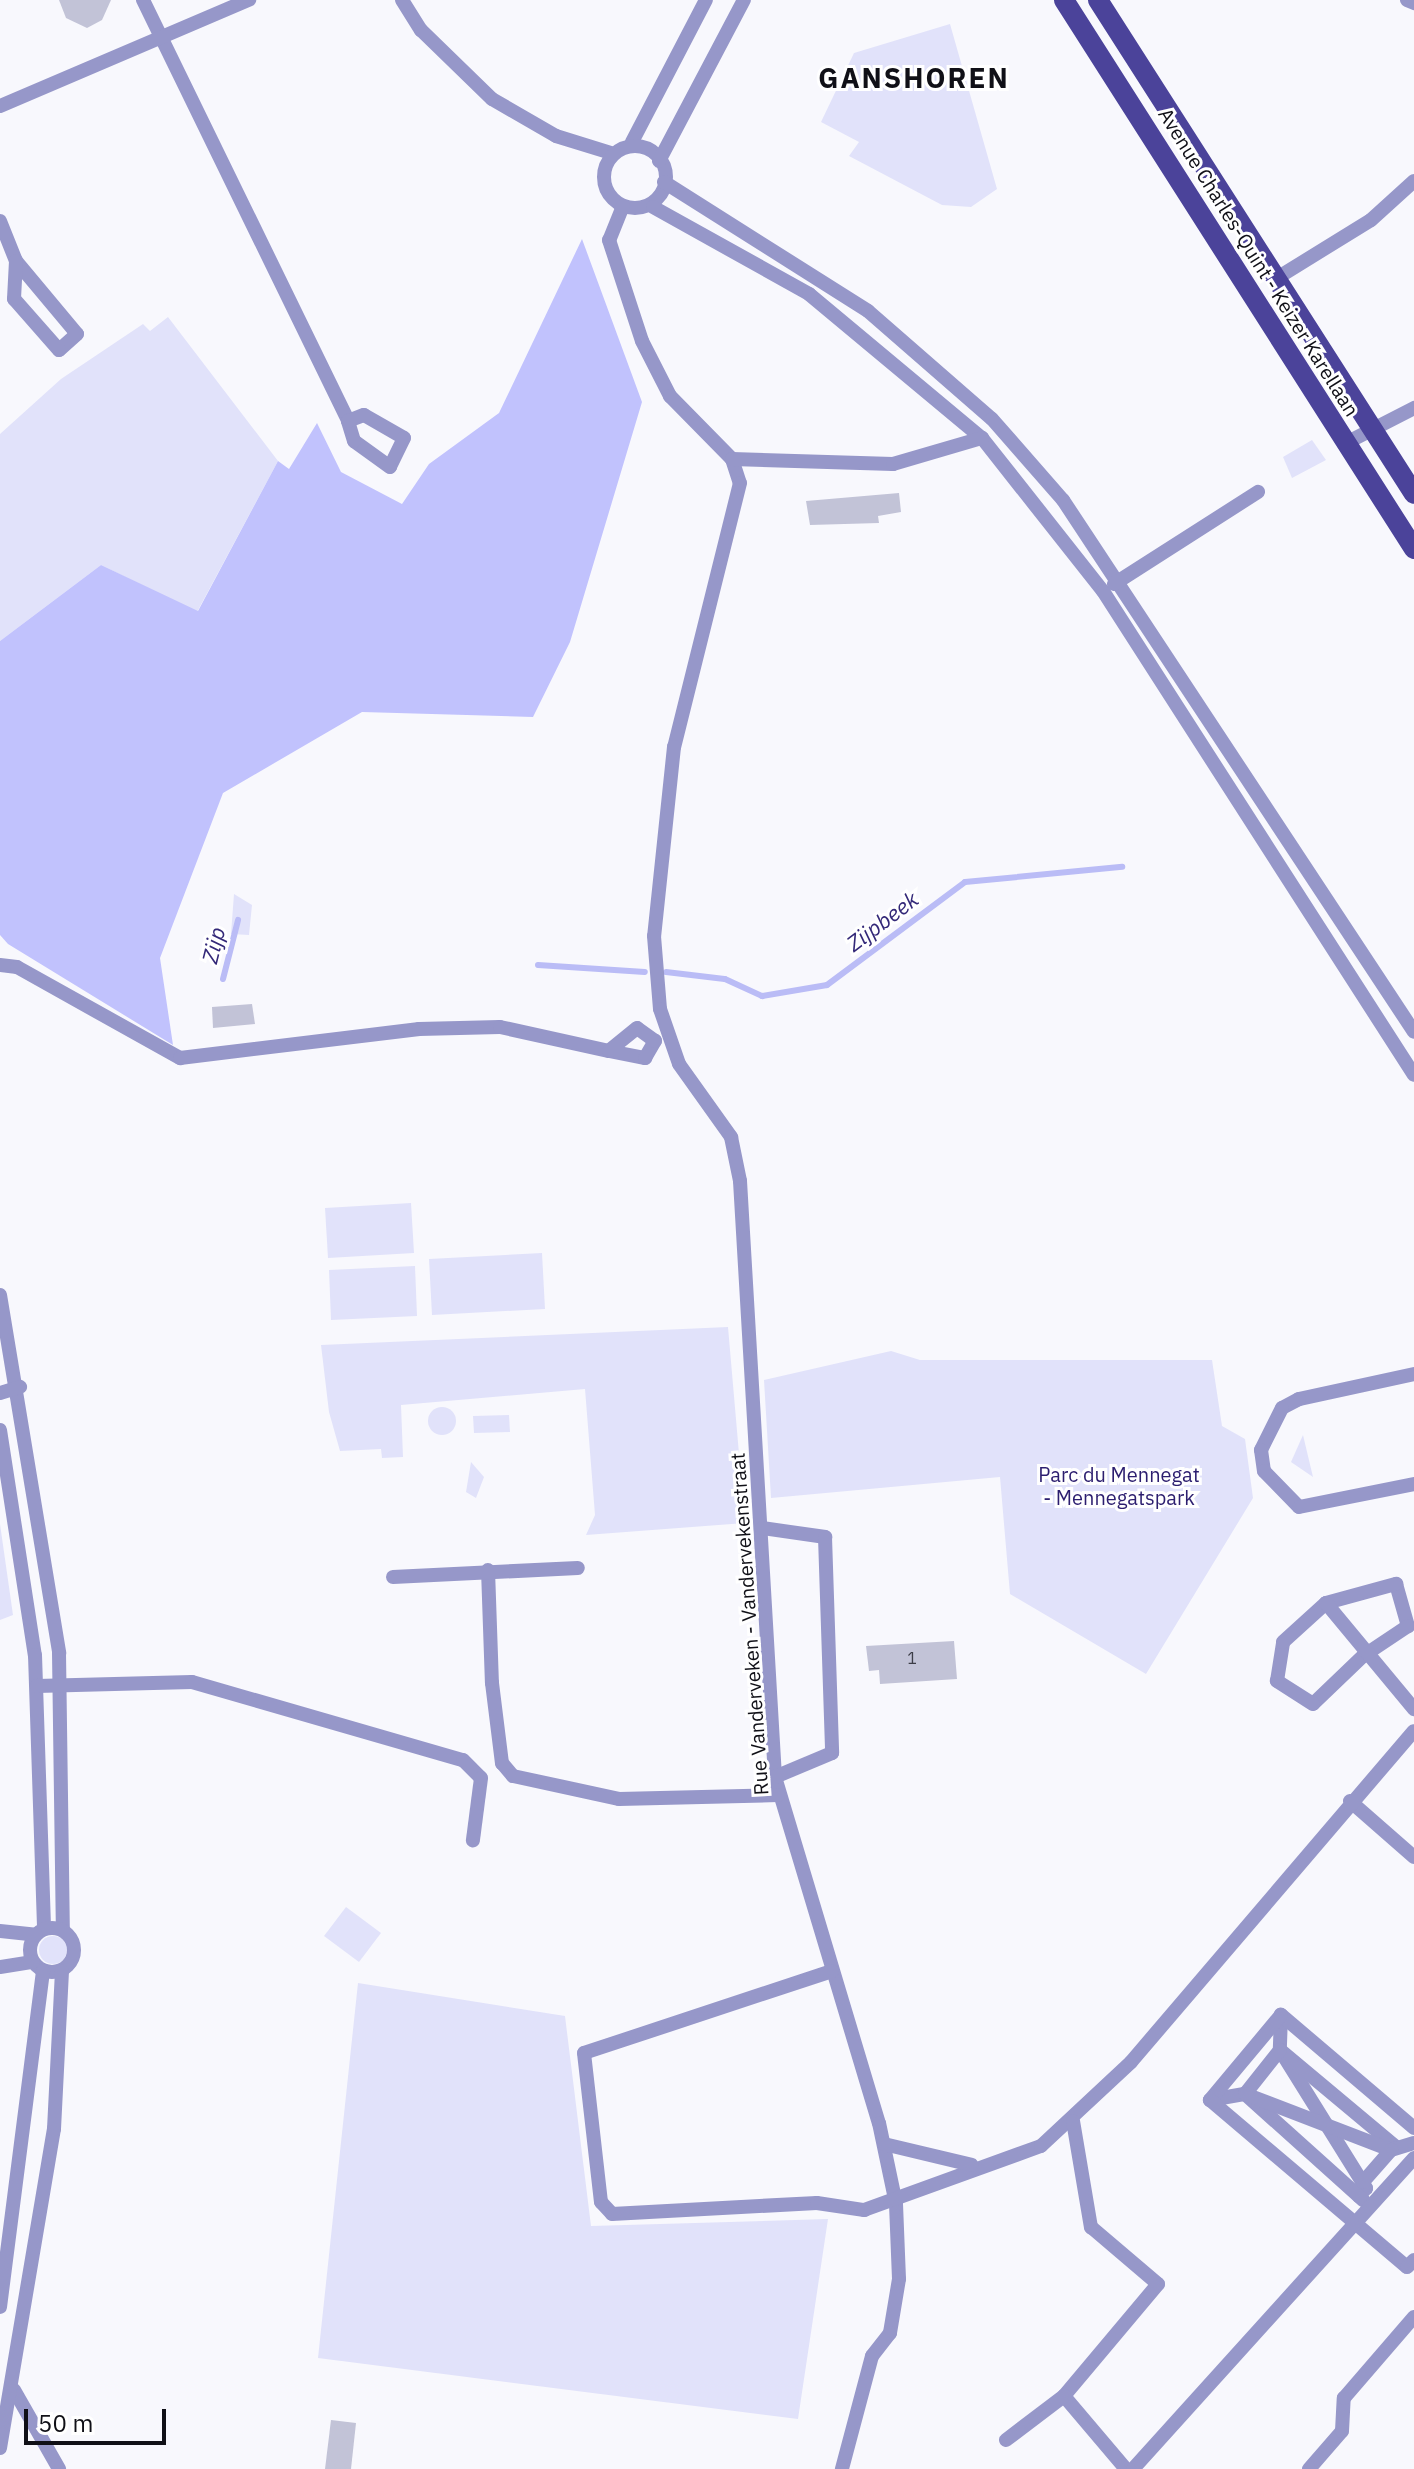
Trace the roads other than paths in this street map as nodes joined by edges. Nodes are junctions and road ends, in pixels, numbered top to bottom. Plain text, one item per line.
1 (143, 0) edge
2 (249, 0) edge
3 (402, 0) edge
4 (706, 0) edge
5 (744, 0) edge
6 (1064, 0) edge
7 (1098, 0) edge
8 (1407, 0) edge
9 (1414, 3) edge
10 (161, 38) junction
11 (0, 106) edge
12 (632, 142) junction
13 (611, 153) junction
14 (659, 161) junction
15 (1414, 181) edge
16 (664, 182) junction
17 (623, 206) junction
18 (653, 207) junction
19 (0, 221) edge
20 (16, 261) junction
21 (1277, 278) junction
22 (1414, 408) edge
23 (348, 421) dead end
24 (1372, 429) junction
25 (982, 438) junction
26 (1344, 444) junction
27 (732, 459) junction
28 (1258, 492) dead end
29 (1414, 494) edge
30 (1414, 549) edge
31 (1121, 580) junction
32 (1103, 591) junction
33 (0, 965) edge
34 (1408, 1013) edge
35 (1384, 1029) junction
36 (1414, 1032) edge
37 (609, 1051) dead end
38 (1414, 1075) edge
39 (0, 1295) edge
40 (1414, 1374) edge
41 (20, 1387) junction
42 (0, 1393) edge
43 (0, 1430) edge
44 (1414, 1484) edge
45 (762, 1528) junction
46 (578, 1568) dead end
47 (488, 1570) junction
48 (393, 1577) dead end
49 (1326, 1603) junction
50 (1363, 1656) junction
51 (61, 1684) junction
52 (37, 1686) junction
53 (1414, 1709) edge
54 (1414, 1731) edge
55 (775, 1777) junction
56 (778, 1795) junction
57 (1350, 1801) junction
58 (473, 1840) dead end
59 (1414, 1857) edge
60 (63, 1930) junction
61 (0, 1931) edge
62 (40, 1932) junction
63 (38, 1966) junction
64 (0, 1967) edge
65 (62, 1971) junction
66 (832, 1971) junction
67 (1281, 2015) junction
68 (1280, 2050) junction
69 (1245, 2094) junction
70 (1210, 2100) junction
71 (1073, 2121) junction
72 (1326, 2123) junction
73 (1414, 2128) edge
74 (1414, 2143) edge
75 (884, 2144) junction
76 (1393, 2148) junction
77 (1414, 2158) edge
78 (972, 2165) junction
79 (1362, 2193) junction
80 (896, 2204) junction
81 (1356, 2224) junction
82 (1412, 2267) edge
83 (5, 2275) junction
84 (33, 2279) junction
85 (0, 2307) edge
86 (1414, 2317) edge
87 (7, 2391) edge
88 (1064, 2396) junction
89 (1006, 2440) dead end
90 (0, 2448) edge
91 (59, 2469) edge
92 (842, 2469) edge
93 (1126, 2469) edge
94 (1133, 2469) edge
95 (1309, 2469) edge

1 - 10 street
2 - 10 street
3 - 13 street
4 - 12 street
5 - 14 street
6 - 26 main road, Avenue Charles-Quint - Keizer Karellaan
7 - 21 main road, Avenue Charles-Quint - Keizer Karellaan
8 - 9 street
10 - 11 street
10 - 23 street
12 - 13 street
12 - 14 street
13 - 17 street
14 - 16 street
15 - 21 street
16 - 18 street
16 - 31 street
17 - 18 street
17 - 27 street
18 - 25 street
19 - 20 street
20 - 20 street
21 - 24 main road, Avenue Charles-Quint - Keizer Karellaan
22 - 24 street
24 - 26 street
24 - 29 main road, Avenue Charles-Quint - Keizer Karellaan
25 - 27 street
25 - 32 street
26 - 30 main road, Avenue Charles-Quint - Keizer Karellaan
27 - 45 street, Rue Vanderveken - Vandervekenstraat
28 - 31 street
31 - 32 street
31 - 34 street
32 - 35 street
33 - 37 street
34 - 35 street
34 - 36 street
35 - 38 street
39 - 41 street
40 - 44 street
41 - 42 street
41 - 51 street
43 - 52 street
45 - 55 street, Rue Vanderveken - Vandervekenstraat
45 - 55 street
46 - 47 street
47 - 48 street
47 - 56 street
49 - 50 street
49 - 50 street
49 - 50 street
50 - 53 street
51 - 52 street
51 - 58 street
51 - 60 street
52 - 62 street
54 - 57 street
55 - 56 street, Rue Vanderveken - Vandervekenstraat
56 - 66 street, Rue Vanderveken - Vandervekenstraat
57 - 59 street
57 - 71 street
60 - 62 street
60 - 65 street
61 - 62 street
62 - 63 street
63 - 64 street
63 - 65 street
63 - 83 street
65 - 84 street
66 - 75 street, Rue Vanderveken - Vandervekenstraat
66 - 80 street
67 - 68 street
67 - 70 street
67 - 73 street
68 - 69 street
68 - 72 street
68 - 76 street
69 - 70 street
69 - 72 street
69 - 79 street
70 - 81 street
71 - 78 street
71 - 88 street
72 - 76 street
72 - 79 street
74 - 76 street
75 - 78 street
75 - 80 street, Rue Vanderveken - Vandervekenstraat
76 - 79 street
77 - 81 street
78 - 80 street
80 - 92 street, Rue Vanderveken - Vandervekenstraat
81 - 82 street
81 - 94 street
83 - 84 street
83 - 85 street
84 - 87 street
86 - 95 street
87 - 90 street
87 - 91 street
88 - 89 street
88 - 93 street

